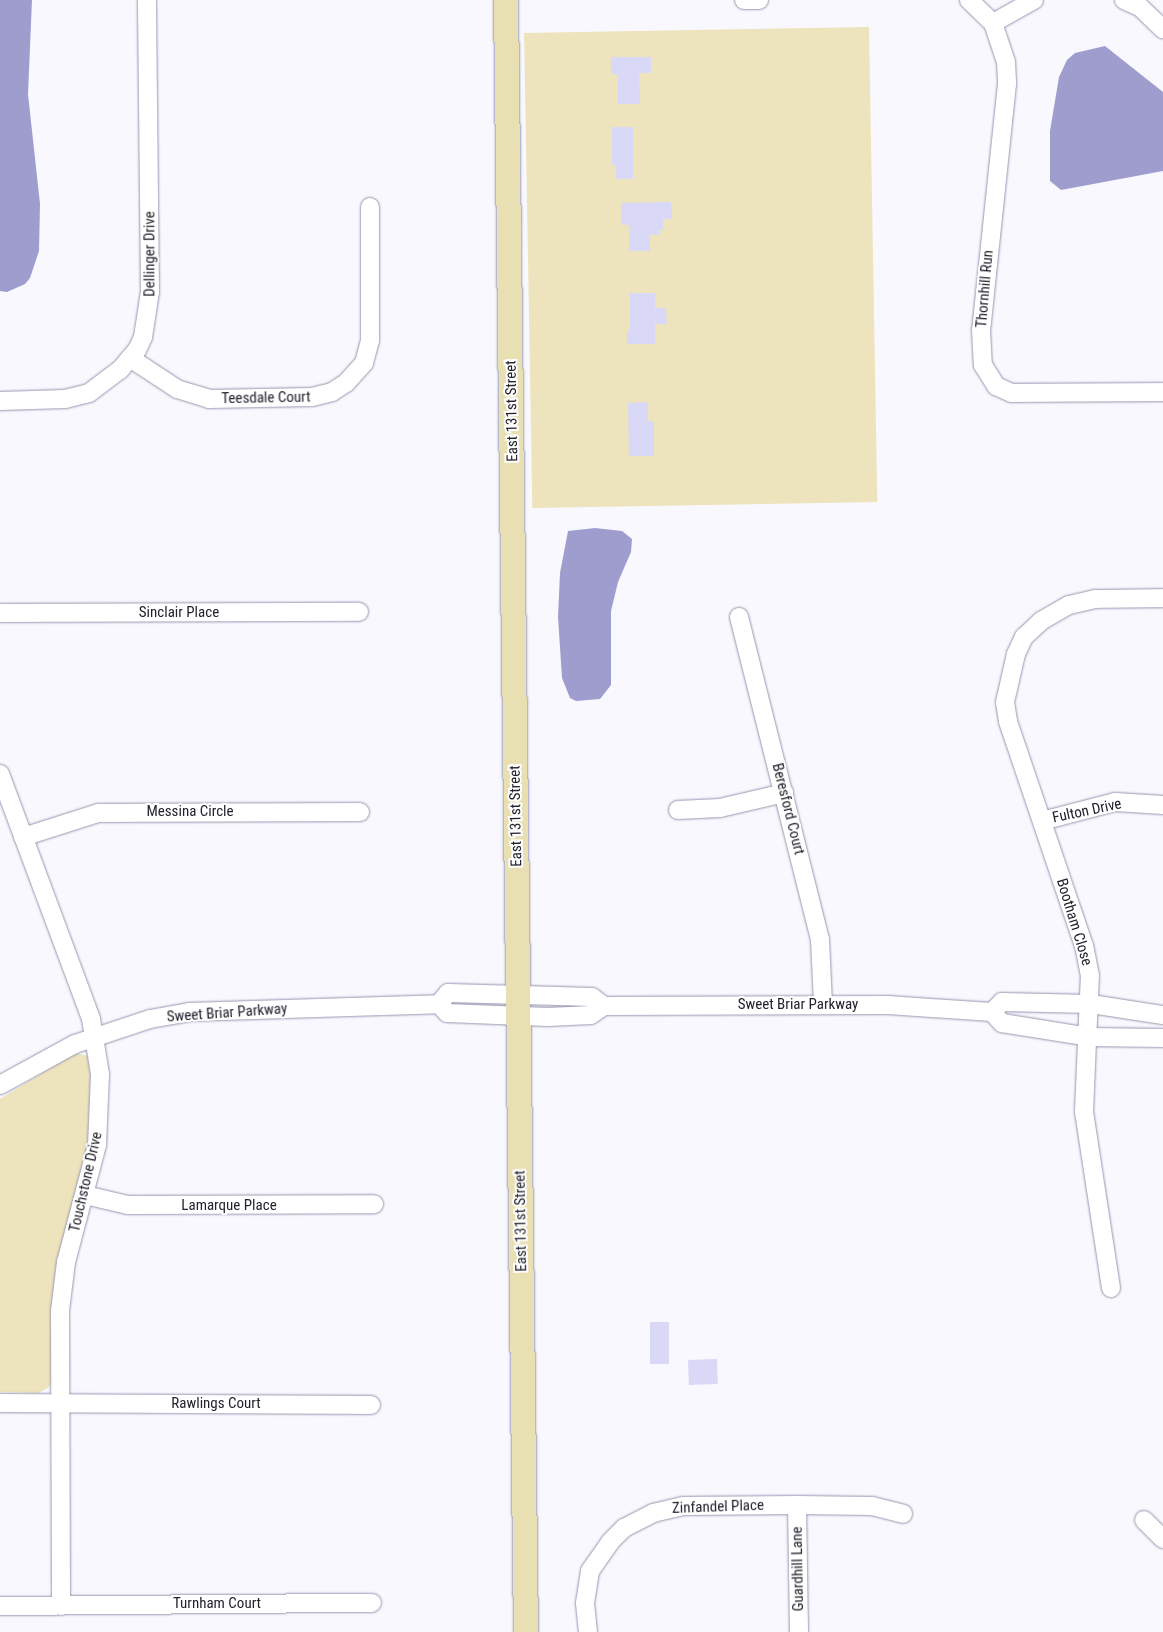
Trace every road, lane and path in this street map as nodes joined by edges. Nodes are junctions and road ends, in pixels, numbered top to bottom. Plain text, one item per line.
1 (147, 0) edge
2 (506, 0) edge
3 (744, 0) edge
4 (759, 0) edge
5 (969, 0) edge
6 (1034, 0) edge
7 (1124, 0) edge
8 (993, 23) junction
9 (1163, 29) edge
10 (370, 207) dead end
11 (130, 358) junction
12 (1163, 392) edge
13 (0, 401) edge
14 (1163, 598) edge
15 (359, 612) dead end
16 (0, 614) edge
17 (739, 617) dead end
18 (0, 774) edge
19 (784, 793) junction
20 (1163, 804) edge
21 (678, 810) dead end
22 (360, 812) dead end
23 (1042, 821) junction
24 (23, 837) junction
25 (518, 1004) junction
26 (823, 1004) junction
27 (1090, 1004) junction
28 (992, 1012) junction
29 (1163, 1015) edge
30 (95, 1037) junction
31 (1089, 1037) junction
32 (1163, 1038) edge
33 (0, 1085) edge
34 (85, 1196) junction
35 (374, 1204) dead end
36 (1111, 1288) dead end
37 (0, 1403) edge
38 (60, 1403) junction
39 (371, 1405) dead end
40 (797, 1505) junction
41 (903, 1514) dead end
42 (1144, 1520) dead end
43 (1163, 1540) edge
44 (372, 1603) dead end
45 (0, 1606) edge
46 (61, 1606) junction
47 (526, 1632) edge
48 (588, 1632) edge
49 (799, 1632) edge

1 - 11 street, Dellinger Drive
2 - 25 street, East 131st Street
3 - 4 street
5 - 8 street
6 - 8 street
7 - 9 street
8 - 12 street, Thornhill Run
10 - 11 street, Teesdale Court
11 - 13 street, Dellinger Drive
14 - 23 street, Bootham Close
15 - 16 street, Sinclair Place
17 - 19 street, Beresford Court
18 - 24 street, Touchstone Drive
19 - 21 street
19 - 26 street, Beresford Court
20 - 23 street, Fulton Drive
22 - 24 street, Messina Circle
23 - 27 street, Bootham Close
24 - 30 street, Touchstone Drive
25 - 26 street, Sweet Briar Parkway
25 - 30 street, Sweet Briar Parkway
25 - 47 street, East 131st Street
26 - 28 street, Sweet Briar Parkway
27 - 28 street, Sweet Briar Parkway
27 - 29 street, Sweet Briar Parkway
27 - 31 street, Bootham Close
28 - 31 street, Sweet Briar Parkway
30 - 33 street, Sweet Briar Parkway
30 - 34 street, Touchstone Drive
31 - 32 street, Sweet Briar Parkway
31 - 36 street, Bootham Close
34 - 35 street, Lamarque Place
34 - 38 street, Touchstone Drive
37 - 38 street, Rawlings Court
38 - 39 street, Rawlings Court
38 - 46 street, Touchstone Drive
40 - 41 street, Zinfandel Place
40 - 48 street, Zinfandel Place
40 - 49 street, Guardhill Lane
42 - 43 street
44 - 46 street, Turnham Court
45 - 46 street, Turnham Court

